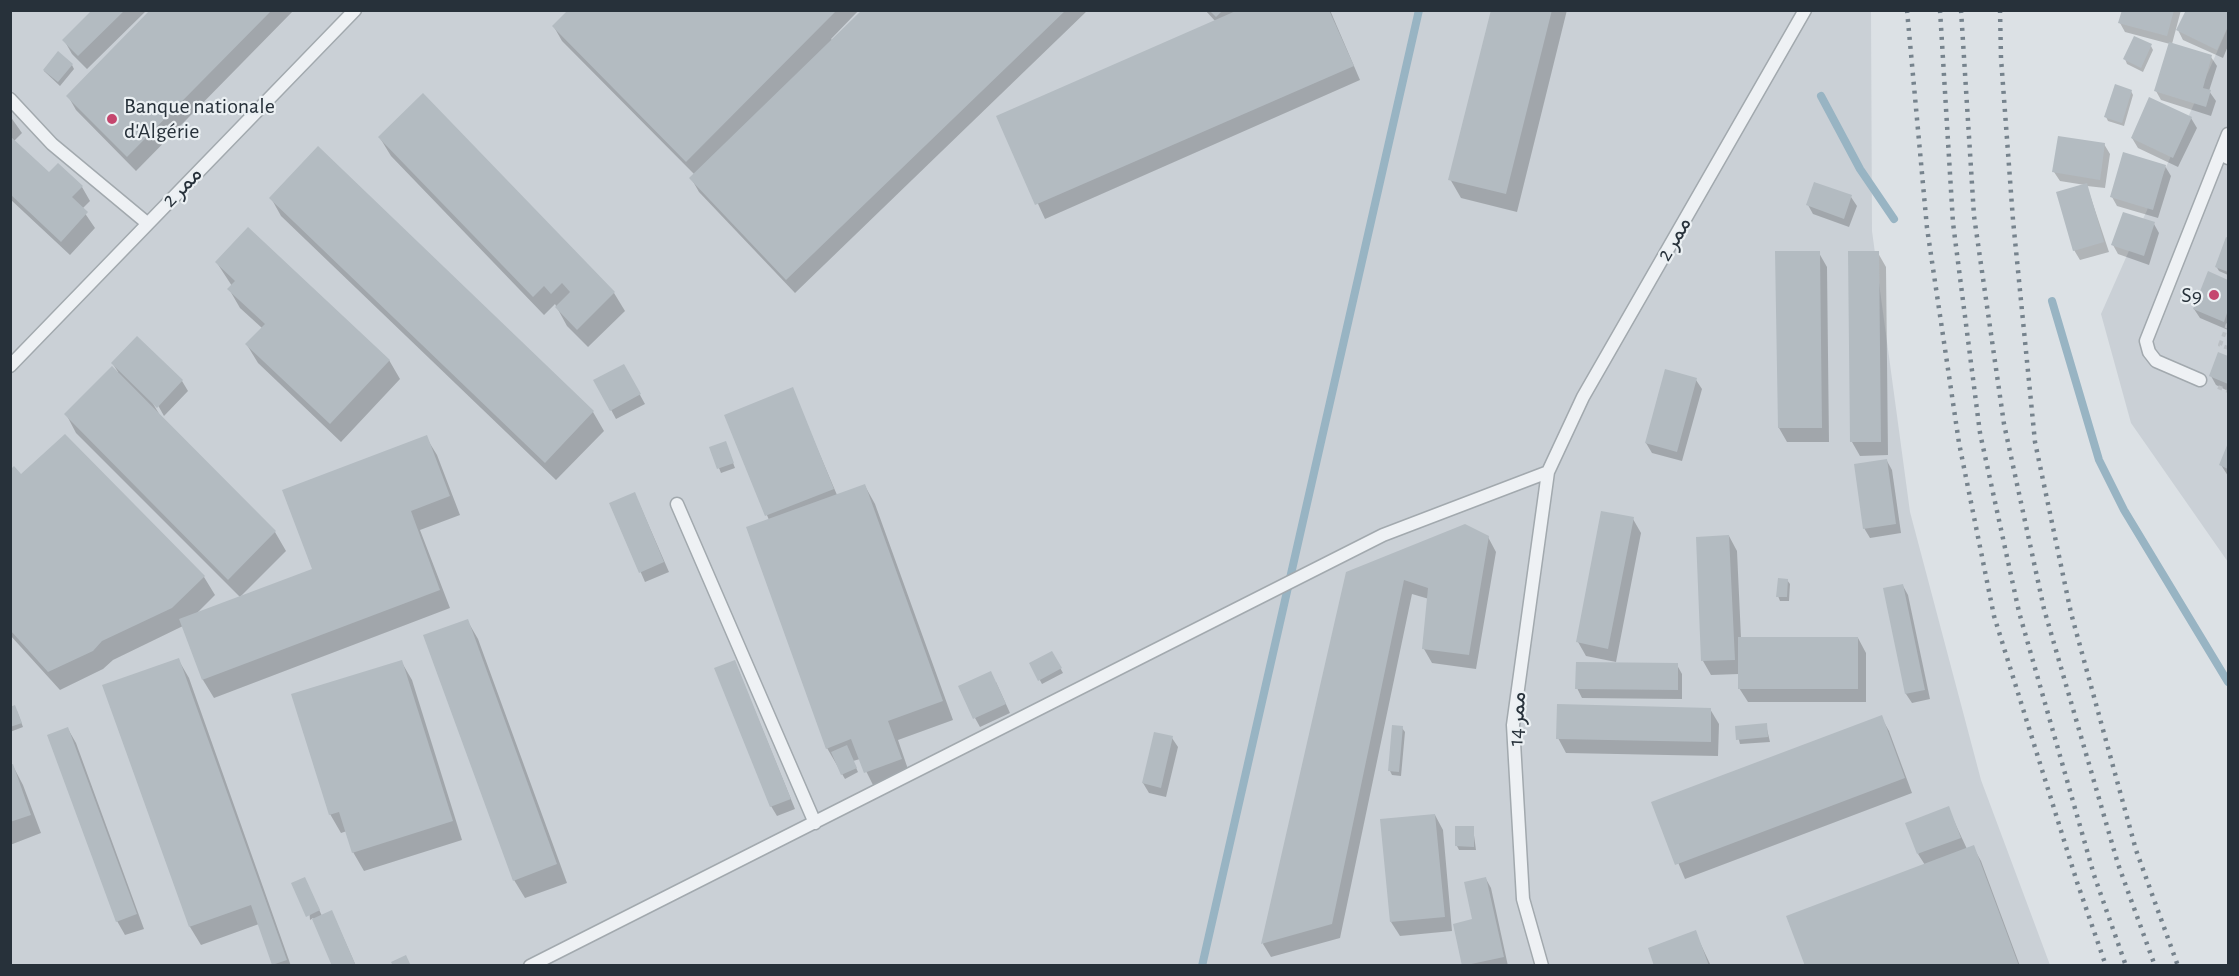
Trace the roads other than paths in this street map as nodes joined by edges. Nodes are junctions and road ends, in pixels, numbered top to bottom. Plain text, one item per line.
1 (356, 10) edge
2 (1806, 10) edge
3 (10, 99) edge
4 (2229, 134) edge
5 (2224, 156) edge
6 (147, 223) junction
7 (10, 366) edge
8 (2200, 380) dead end
9 (1548, 472) junction
10 (677, 504) dead end
11 (815, 823) junction
12 (554, 960) edge
13 (530, 966) edge
14 (1542, 966) edge

1 - 6 lane, ممر 2
2 - 9 lane, ممر 2
3 - 6 lane
4 - 5 lane
5 - 8 lane
6 - 7 lane, ممر 2
9 - 11 lane
9 - 14 lane, ممر 14
10 - 11 lane
11 - 12 lane
12 - 13 lane

